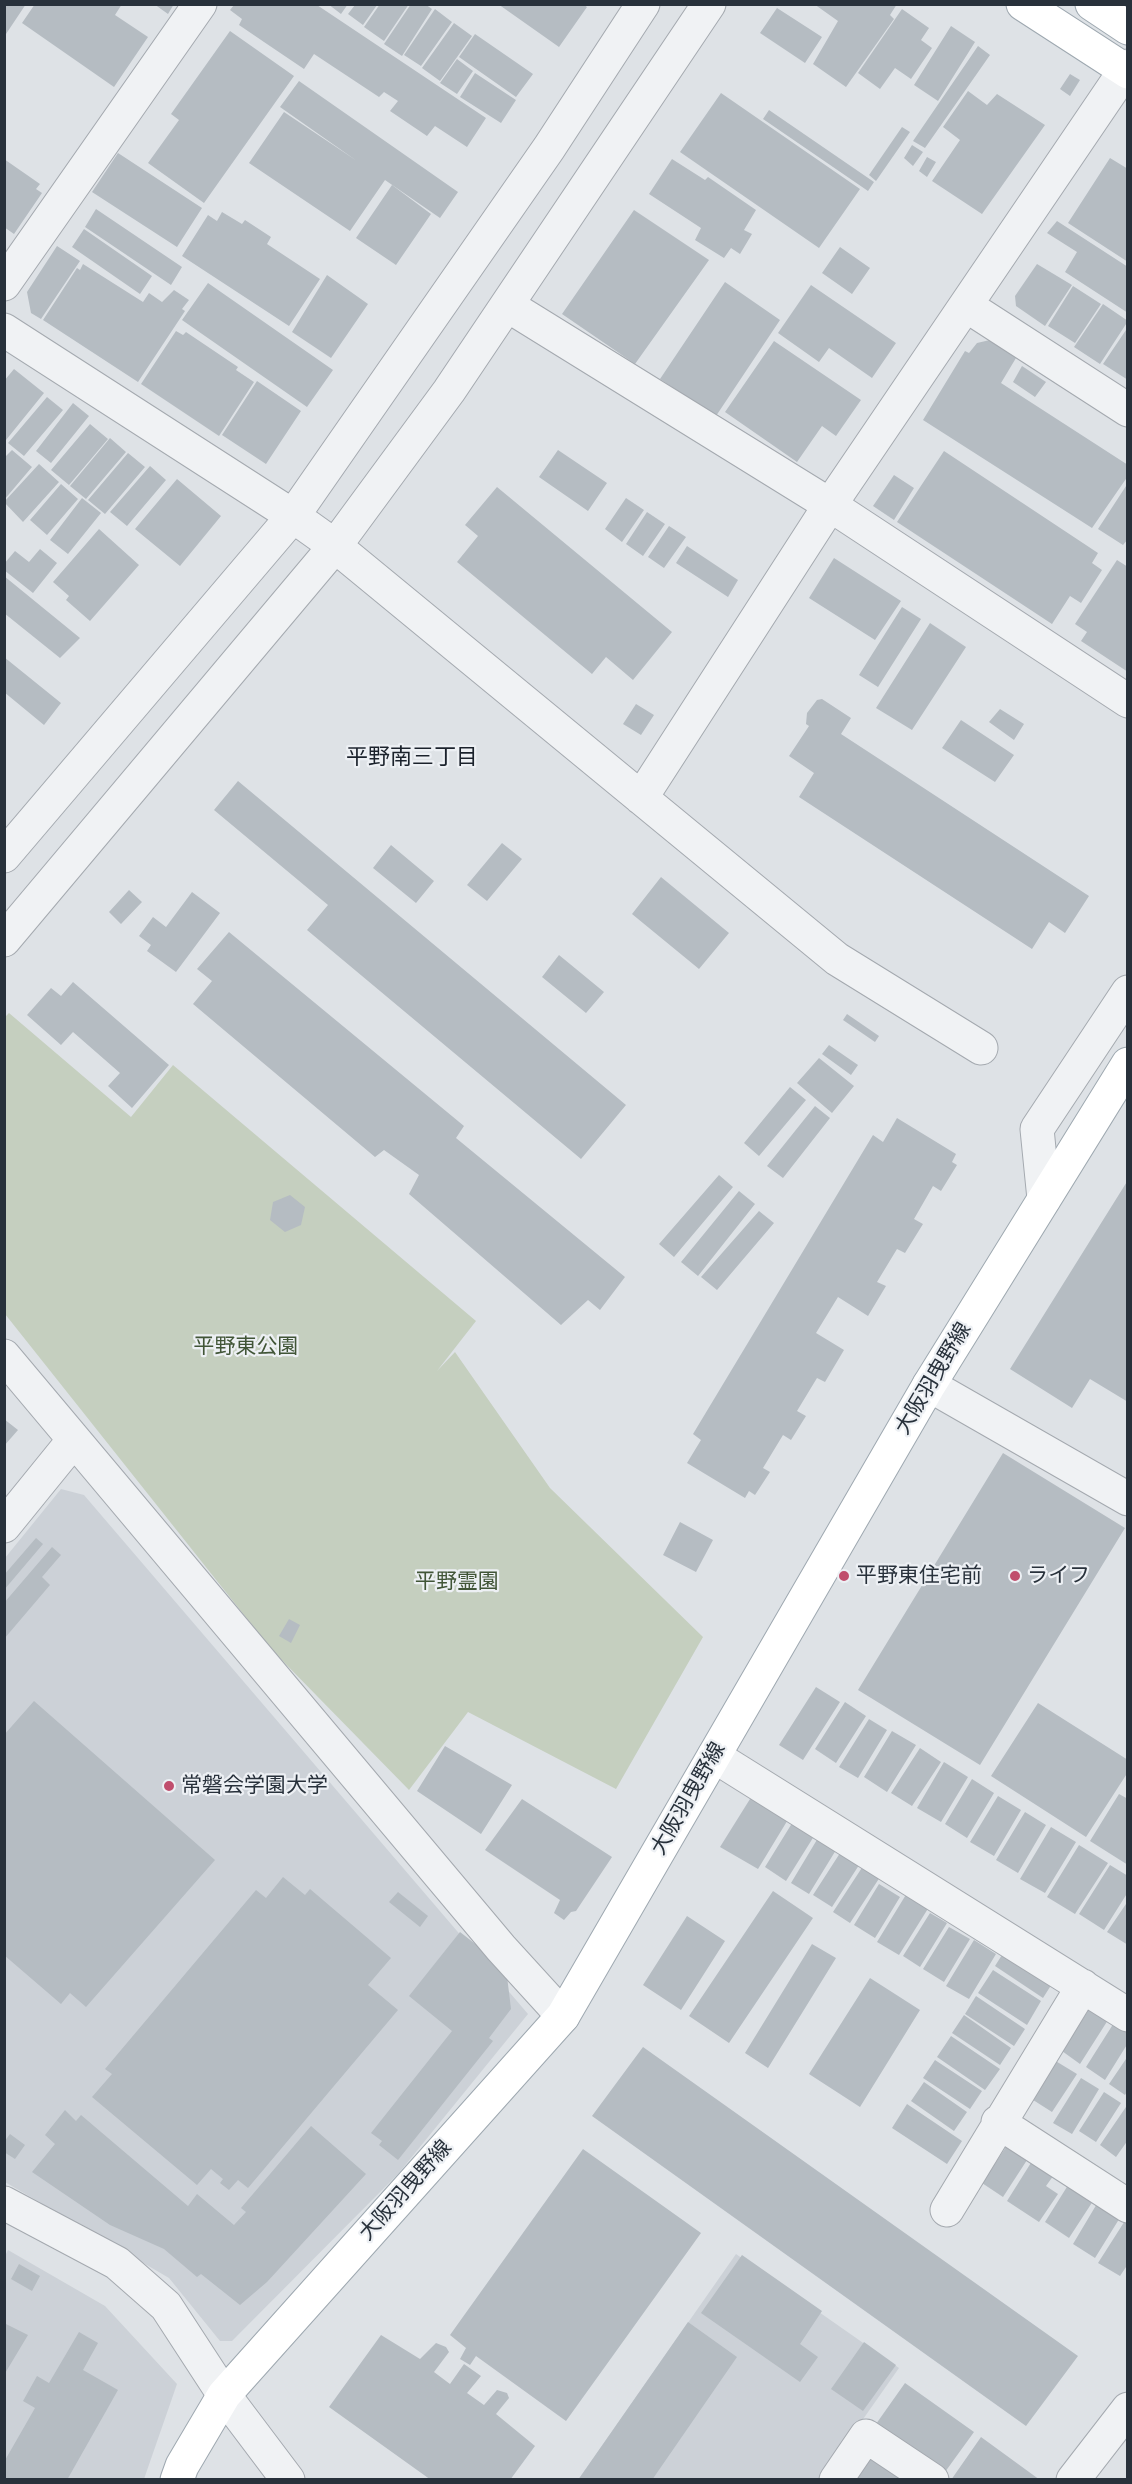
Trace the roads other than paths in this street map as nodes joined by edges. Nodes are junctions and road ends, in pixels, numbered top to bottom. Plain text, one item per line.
1 (200, 4) edge
2 (643, 4) edge
3 (709, 4) edge
4 (1023, 4) edge
5 (1092, 4) edge
6 (1128, 28) edge
7 (1127, 69) edge
8 (4, 284) edge
9 (507, 305) junction
10 (967, 306) junction
11 (4, 330) edge
12 (1128, 410) edge
13 (830, 504) junction
14 (293, 516) junction
15 (335, 546) junction
16 (1128, 701) edge
17 (641, 798) junction
18 (4, 856) edge
19 (4, 940) edge
20 (1128, 992) edge
21 (981, 1048) dead end
22 (1128, 1064) edge
23 (1044, 1199) junction
24 (4, 1356) edge
25 (929, 1385) junction
26 (74, 1441) junction
27 (1128, 1499) edge
28 (4, 1526) edge
29 (714, 1756) junction
30 (1083, 1986) junction
31 (1128, 2015) edge
32 (563, 2016) junction
33 (998, 2122) junction
34 (4, 2203) edge
35 (1128, 2206) edge
36 (947, 2210) dead end
37 (224, 2395) junction
38 (1128, 2409) edge
39 (177, 2480) edge
40 (288, 2480) edge
41 (836, 2480) edge
42 (932, 2480) edge
43 (1074, 2480) edge

1 - 8 street
2 - 14 street
3 - 9 street
4 - 7 main road
5 - 6 main road
7 - 10 street
9 - 13 street
9 - 15 street
10 - 12 street
10 - 13 street
11 - 14 street
13 - 16 street
13 - 17 street
14 - 15 street
14 - 18 street
15 - 17 street
15 - 19 street
17 - 21 street
20 - 23 street
22 - 23 main road, 大阪羽曳野線
23 - 25 main road, 大阪羽曳野線
24 - 26 street
25 - 27 street
25 - 29 main road, 大阪羽曳野線
26 - 28 street
26 - 32 street
29 - 30 street
29 - 32 main road, 大阪羽曳野線
30 - 31 street
30 - 33 street
32 - 37 main road, 大阪羽曳野線
33 - 35 street
33 - 36 street
34 - 37 street
37 - 39 main road, 大阪羽曳野線
37 - 40 street
38 - 43 street
41 - 42 street

